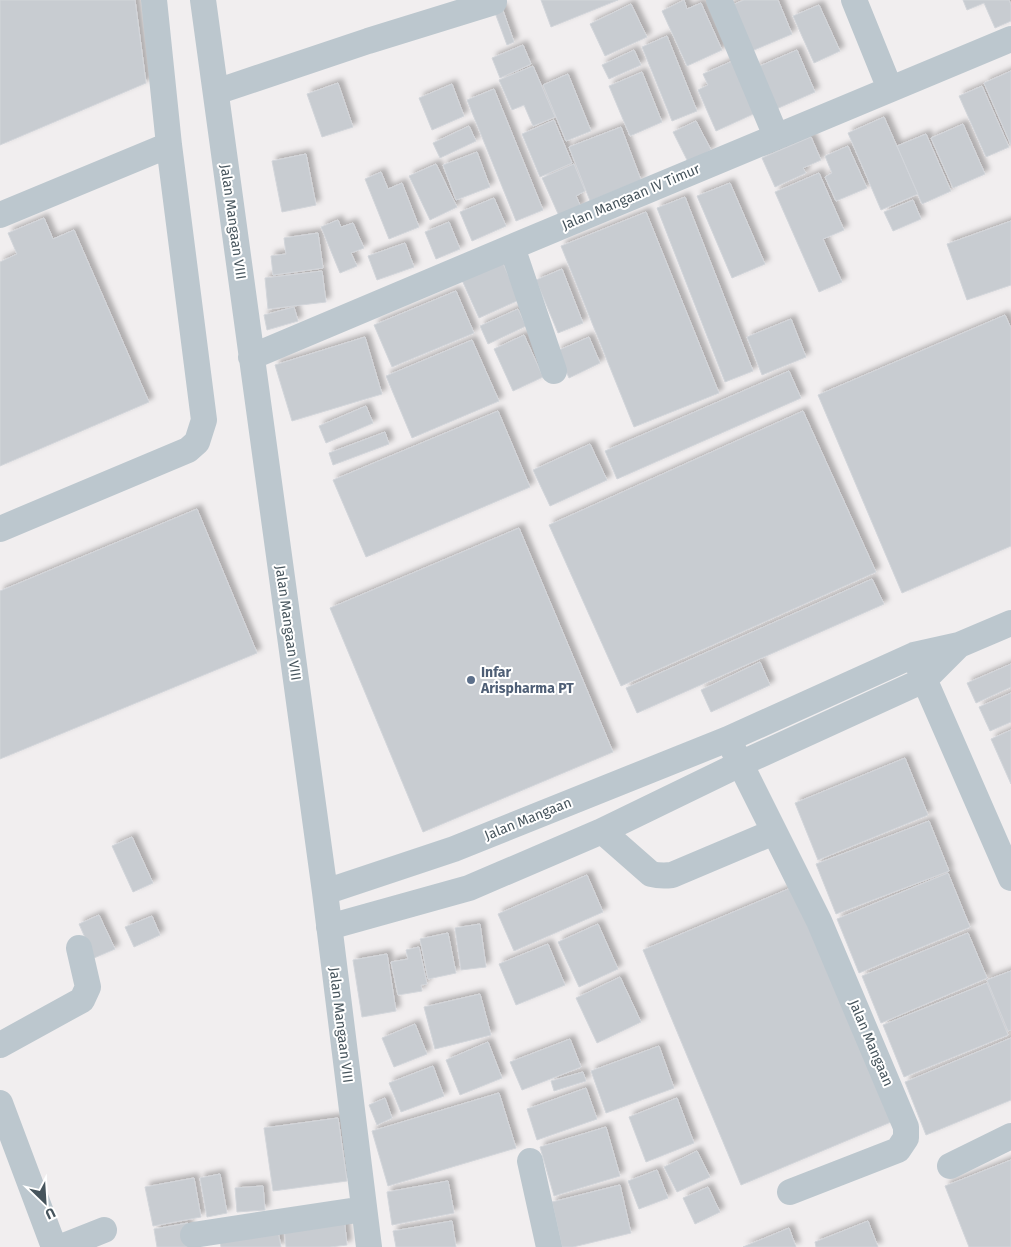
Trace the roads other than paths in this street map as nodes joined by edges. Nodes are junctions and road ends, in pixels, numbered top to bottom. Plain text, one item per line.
1 (154, 0) edge
2 (203, 0) edge
3 (719, 0) edge
4 (854, 0) edge
5 (494, 2) dead end
6 (1011, 39) edge
7 (890, 89) junction
8 (216, 92) junction
9 (776, 136) junction
10 (169, 145) junction
11 (0, 215) edge
12 (512, 246) junction
13 (251, 357) junction
14 (554, 371) dead end
15 (0, 529) edge
16 (1011, 622) edge
17 (959, 645) junction
18 (914, 655) junction
19 (924, 680) junction
20 (728, 739) junction
21 (740, 764) junction
22 (602, 831) junction
23 (774, 832) junction
24 (1011, 878) edge
25 (325, 892) junction
26 (329, 927) junction
27 (79, 948) dead end
28 (0, 1045) edge
29 (0, 1103) edge
30 (1011, 1136) edge
31 (530, 1160) dead end
32 (950, 1166) dead end
33 (790, 1192) dead end
34 (364, 1209) junction
35 (104, 1230) dead end
36 (193, 1235) dead end
37 (54, 1247) edge
38 (61, 1247) edge
39 (369, 1247) edge
40 (549, 1247) edge

1 - 10 street
2 - 8 street, Jalan Mangaan VIII
3 - 9 street
4 - 7 street
5 - 8 street
6 - 7 street, Jalan Mangaan IV Timur
7 - 9 street, Jalan Mangaan IV Timur
8 - 13 street, Jalan Mangaan VIII
9 - 12 street, Jalan Mangaan IV Timur
10 - 11 street
10 - 15 street
12 - 13 street, Jalan Mangaan IV Timur
12 - 14 street
13 - 25 street, Jalan Mangaan VIII
16 - 17 street, Jalan Mangaan
17 - 18 street, Jalan Mangaan
17 - 19 street, Jalan Mangaan
18 - 19 street
18 - 20 street, Jalan Mangaan
19 - 21 street, Jalan Mangaan
19 - 24 street
20 - 21 street, Jalan Mangaan
20 - 25 street, Jalan Mangaan
21 - 22 street
21 - 23 street, Jalan Mangaan
22 - 23 street
22 - 26 street
23 - 33 street, Jalan Mangaan
25 - 26 street, Jalan Mangaan VIII
26 - 34 street, Jalan Mangaan VIII
27 - 28 street
29 - 37 street
30 - 32 street
31 - 40 street
34 - 36 street
34 - 39 street, Jalan Mangaan VIII
35 - 38 street

